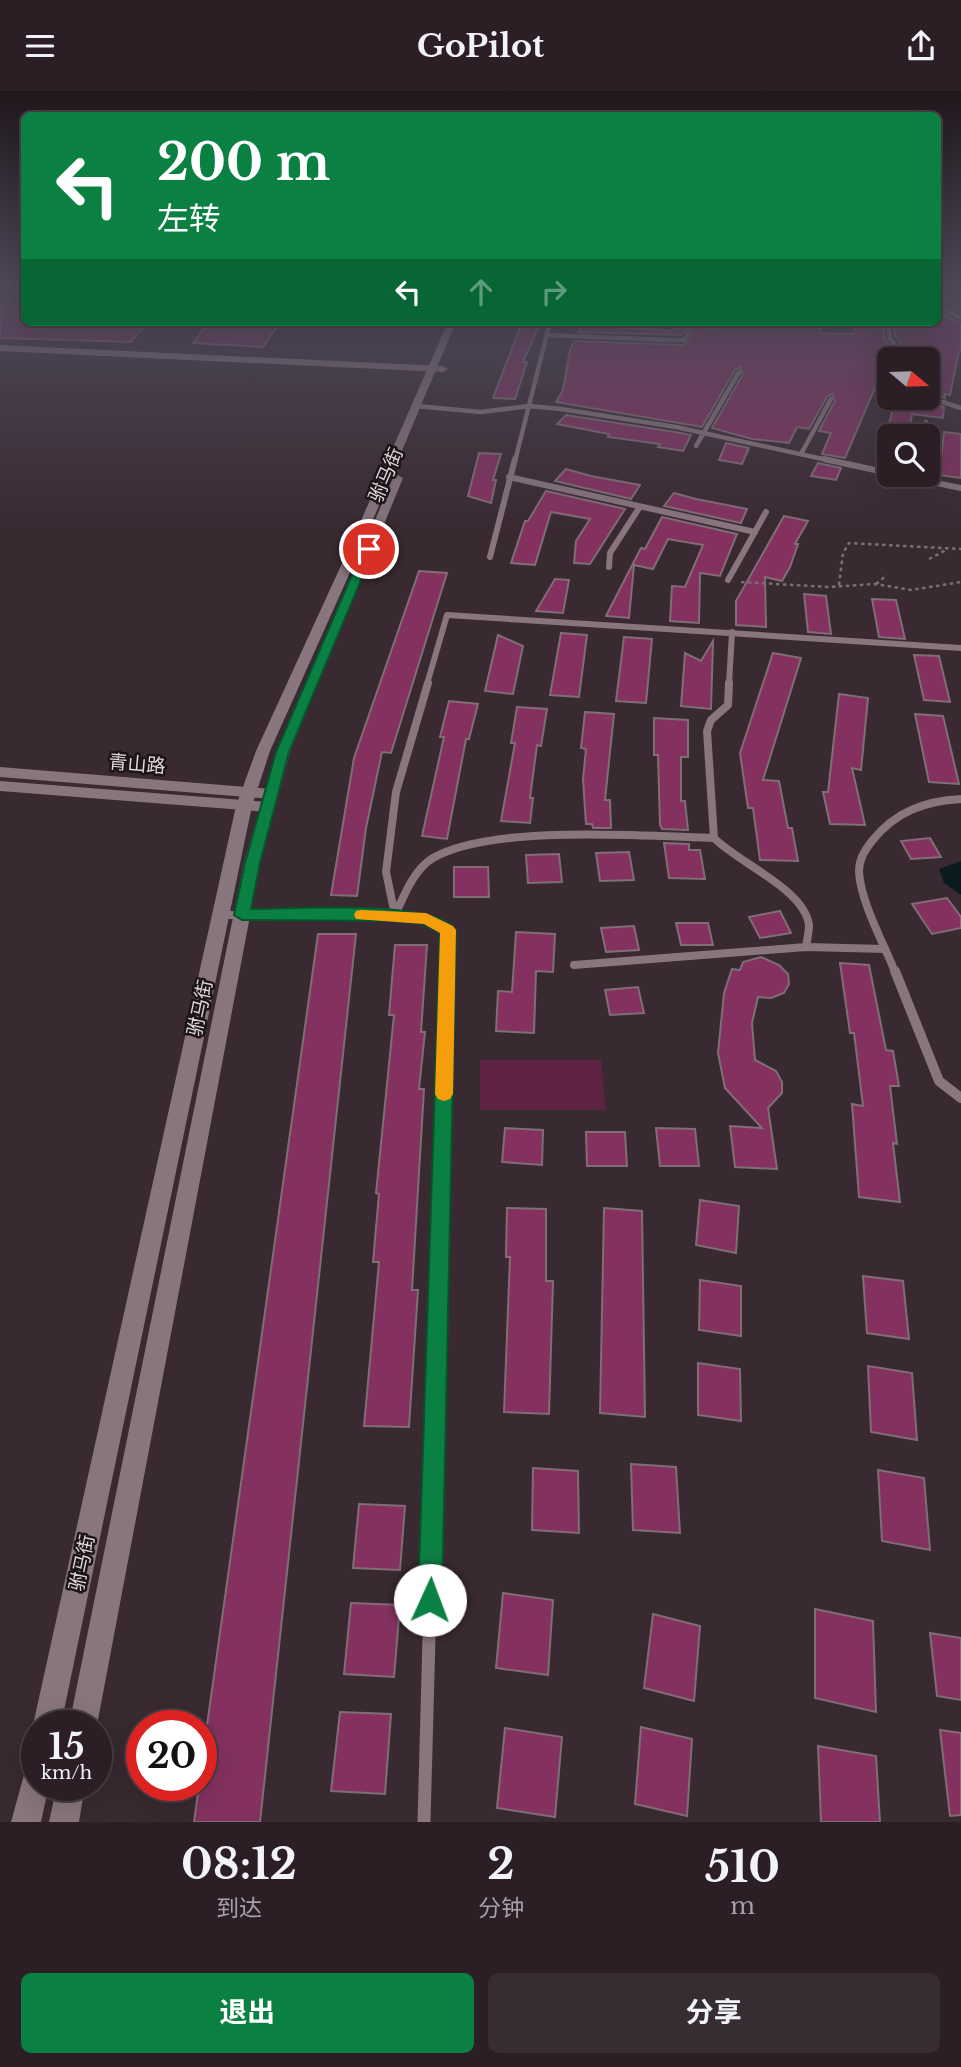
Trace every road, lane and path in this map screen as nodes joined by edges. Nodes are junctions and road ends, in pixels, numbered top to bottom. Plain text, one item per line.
1 (369, 368) edge
2 (437, 368) edge
3 (438, 368) edge
4 (538, 368) edge
5 (436, 371) junction
6 (738, 372) dead end
7 (831, 400) dead end
8 (940, 401) edge
9 (528, 406) junction
10 (421, 407) junction
11 (961, 408) edge
12 (704, 433) junction
13 (696, 446) dead end
14 (801, 454) junction
15 (877, 471) edge
16 (509, 477) junction
17 (940, 483) edge
18 (961, 488) edge
19 (639, 509) junction
20 (766, 512) dead end
21 (755, 532) junction
22 (949, 548) junction
23 (961, 549) edge
24 (491, 557) dead end
25 (929, 559) dead end
26 (608, 567) dead end
27 (887, 575) dead end
28 (728, 580) joint
29 (961, 582) edge
30 (876, 584) junction
31 (839, 585) junction
32 (733, 632) junction
33 (961, 648) edge
34 (0, 772) edge
35 (0, 786) edge
36 (246, 799) junction
37 (961, 799) edge
38 (270, 801) junction
39 (714, 838) junction
40 (220, 915) junction
41 (242, 915) junction
42 (395, 915) junction
43 (806, 947) junction
44 (885, 949) junction
45 (574, 965) dead end
46 (961, 1098) edge
47 (50, 1710) edge
48 (86, 1710) edge
49 (31, 1801) edge
50 (68, 1801) edge
51 (26, 1822) edge
52 (64, 1822) edge
53 (424, 1822) edge

1 - 5 main road
2 - 5 main road, 驸马街
3 - 5 main road, 驸马街
4 - 9 lane
5 - 10 main road, 驸马街
6 - 12 lane
7 - 14 lane
8 - 11 lane
9 - 10 lane
9 - 12 lane
9 - 16 lane
10 - 36 main road, 驸马街
10 - 38 main road, 驸马街
12 - 13 lane
12 - 14 lane
14 - 15 lane
16 - 19 lane
16 - 24 lane
17 - 18 lane
19 - 21 lane
19 - 26 lane
20 - 21 lane
21 - 28 lane
22 - 23 path
22 - 25 path
22 - 31 path
27 - 30 path
28 - 31 path
29 - 30 path
30 - 31 path
32 - 33 lane
32 - 39 lane
32 - 42 lane
34 - 36 main road, 青山路
35 - 36 main road, 青山路
36 - 38 main road, 青山路
36 - 40 main road, 驸马街
37 - 44 lane
38 - 41 main road, 驸马街
39 - 42 lane
39 - 43 lane
40 - 41 lane
40 - 47 main road, 驸马街
41 - 42 lane
41 - 48 main road, 驸马街
42 - 53 lane
43 - 44 lane
43 - 45 lane
44 - 46 lane
49 - 51 main road
50 - 52 main road

